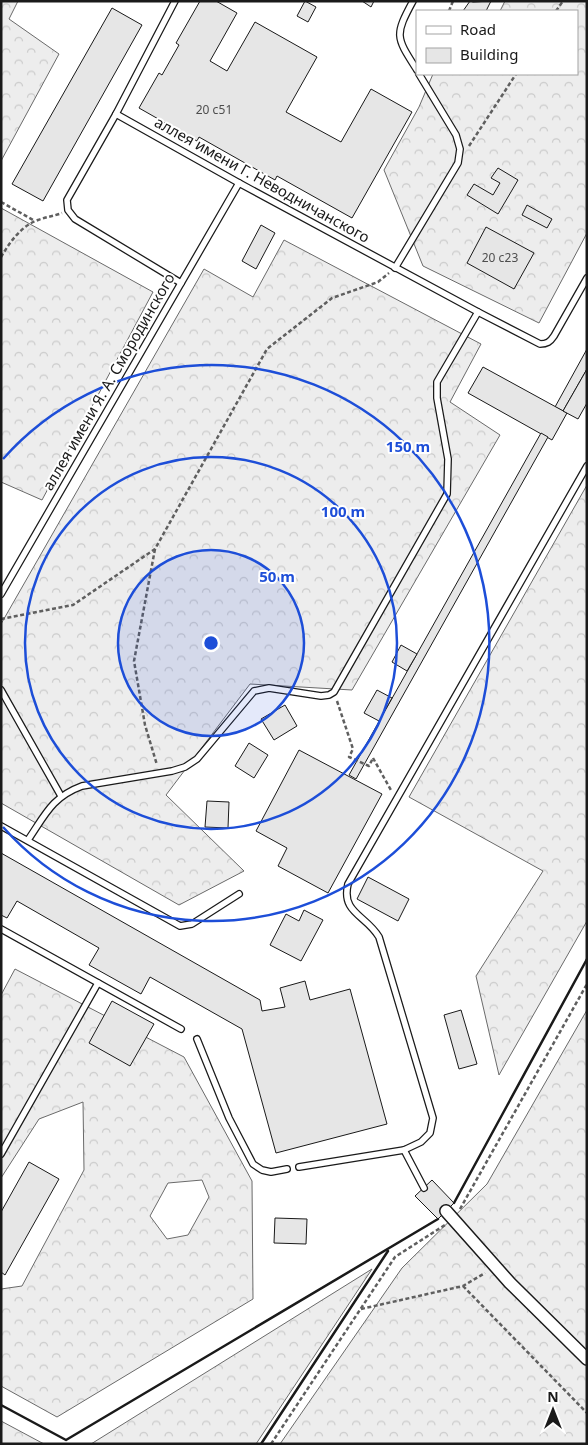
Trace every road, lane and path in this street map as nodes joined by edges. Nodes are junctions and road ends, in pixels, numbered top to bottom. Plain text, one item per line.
1 (176, 1) edge
2 (412, 1) edge
3 (416, 68) edge
4 (420, 75) edge
5 (515, 75) edge
6 (116, 114) junction
7 (469, 146) dead end
8 (239, 183) junction
9 (1, 202) edge
10 (68, 210) junction
11 (36, 221) junction
12 (1, 257) edge
13 (396, 268) junction
14 (587, 278) edge
15 (181, 283) junction
16 (478, 312) junction
17 (587, 466) edge
18 (156, 549) junction
19 (1, 594) edge
20 (1, 619) edge
21 (1, 690) edge
22 (334, 692) junction
23 (160, 773) junction
24 (61, 796) junction
25 (397, 800) junction
26 (1, 826) edge
27 (28, 840) junction
28 (239, 894) dead end
29 (1, 929) edge
30 (98, 983) junction
31 (587, 984) edge
32 (180, 1030) dead end
33 (197, 1039) dead end
34 (404, 1150) junction
35 (1, 1154) edge
36 (299, 1167) dead end
37 (287, 1169) dead end
38 (424, 1188) dead end
39 (450, 1215) junction
40 (496, 1266) junction
41 (463, 1286) junction
42 (360, 1309) junction
43 (587, 1359) edge
44 (587, 1413) edge
45 (270, 1444) edge

1 - 6 lane
2 - 3 lane
4 - 13 lane
5 - 7 path
6 - 8 lane, аллея имени Г. Неводничанского
6 - 10 lane
8 - 13 lane, аллея имени Г. Неводничанского
8 - 15 lane, аллея имени Я. А. Смородинского
9 - 11 path
10 - 11 path
10 - 15 lane
11 - 12 path
13 - 16 lane, аллея имени Г. Неводничанского
13 - 18 path
14 - 16 lane, аллея имени Г. Неводничанского
15 - 19 lane, аллея имени Я. А. Смородинского
16 - 22 lane
17 - 25 lane
18 - 20 path
18 - 23 path
21 - 24 lane
22 - 23 lane
22 - 25 path
23 - 24 lane
24 - 27 lane
25 - 34 lane
26 - 27 lane
27 - 28 lane
29 - 30 lane
30 - 32 lane
30 - 35 lane
31 - 39 path
33 - 37 lane
34 - 36 lane
34 - 38 lane
39 - 40 street
39 - 42 path
40 - 41 path
40 - 43 street
41 - 42 path
41 - 44 path
42 - 45 path

